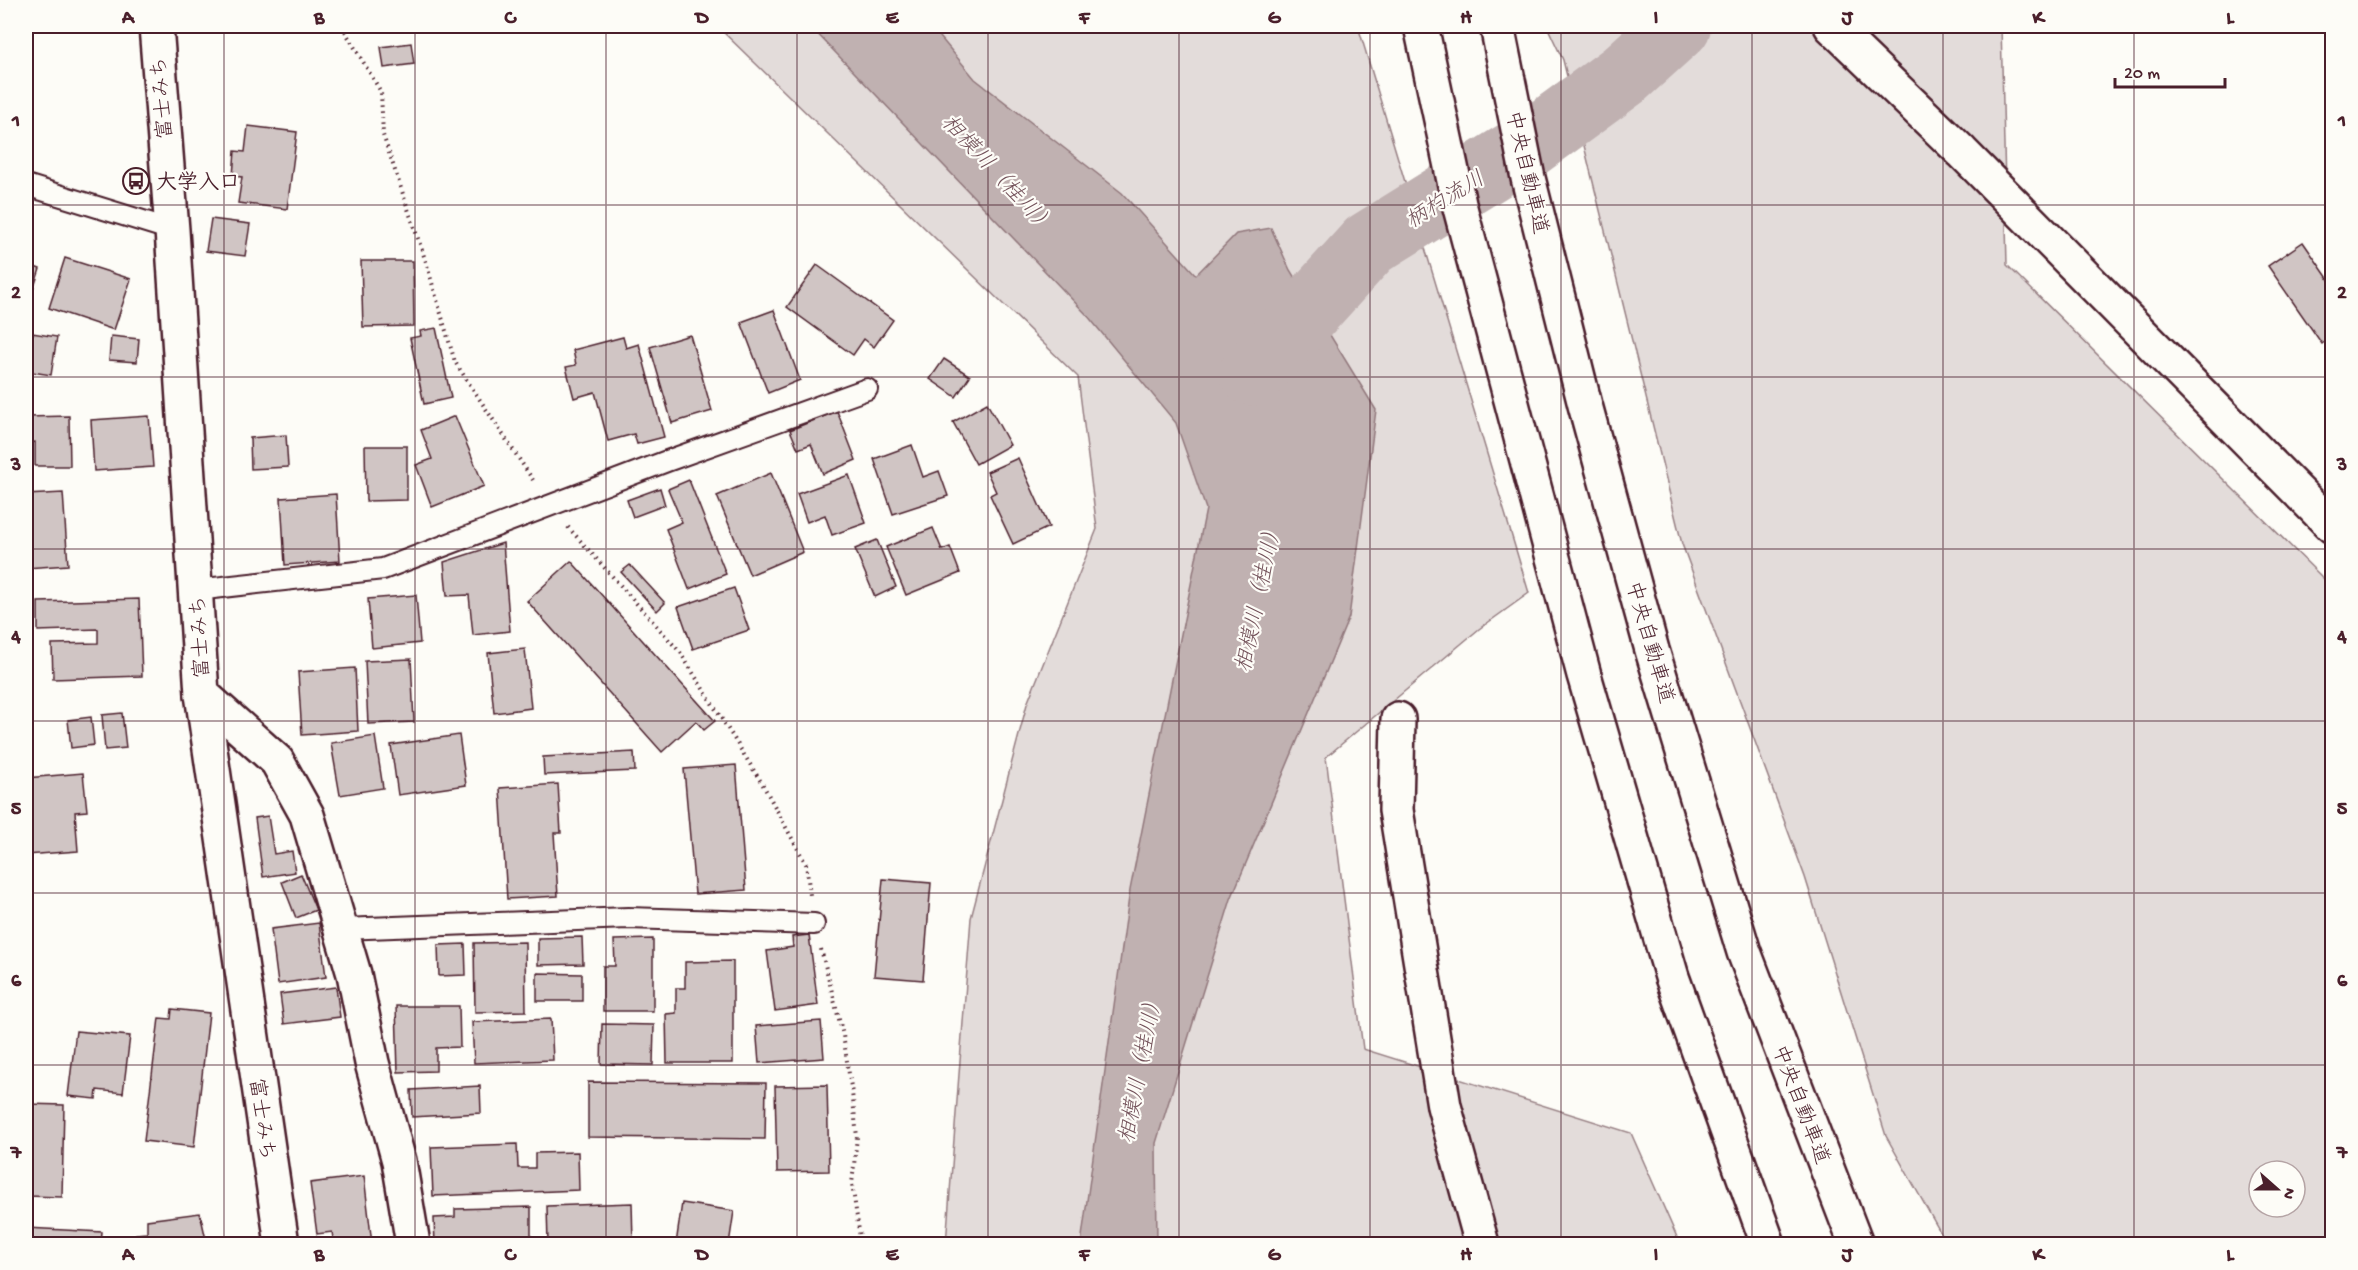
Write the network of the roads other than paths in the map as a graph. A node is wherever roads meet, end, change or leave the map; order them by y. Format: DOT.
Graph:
graph roads {
  1 [pos="156,26"];
  2 [pos="1421,26"];
  3 [pos="1497,26"];
  4 [pos="1831,26"];
  5 [pos="26,184"];
  6 [pos="172,230"];
  7 [pos="867,389"];
  8 [pos="2332,526"];
  9 [pos="196,590"];
  10 [pos="202,693"];
  11 [pos="1398,719"];
  12 [pos="814,924"];
  13 [pos="342,929"];
  14 [pos="1767,1241"];
  15 [pos="282,1245"];
  16 [pos="413,1245"];
  17 [pos="1482,1245"];
  18 [pos="1856,1245"];
  1 -- 6 [label="main road, 富士みち"];
  2 -- 14 [label="main road"];
  3 -- 18 [label="main road, 中央自動車道"];
  4 -- 8 [label="main road"];
  5 -- 6 [label="lane"];
  6 -- 9 [label="main road, 富士みち"];
  7 -- 9 [label="lane"];
  9 -- 10 [label="main road, 富士みち"];
  10 -- 13 [label="main road"];
  10 -- 15 [label="main road, 富士みち"];
  11 -- 17 [label="main road"];
  12 -- 13 [label="lane"];
  13 -- 16 [label="main road"];
}
